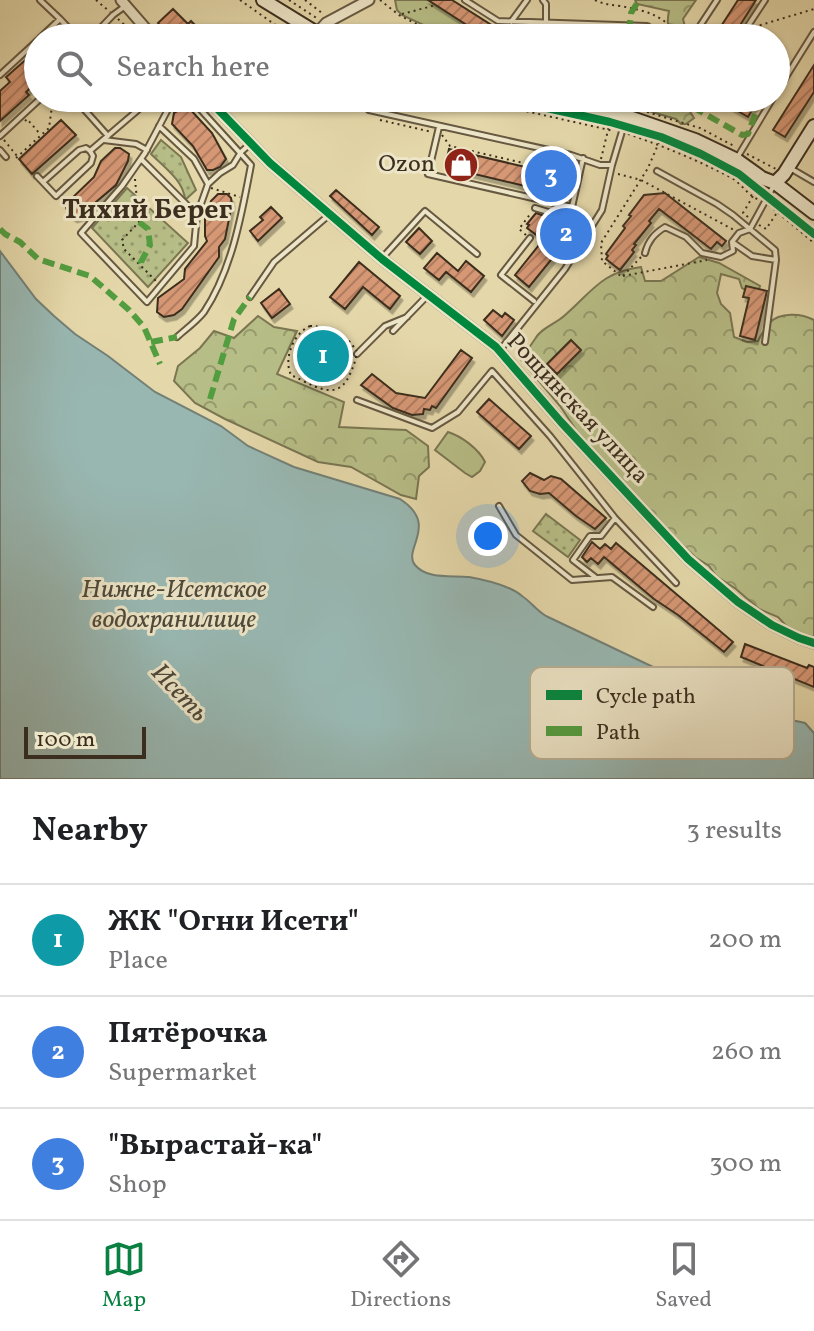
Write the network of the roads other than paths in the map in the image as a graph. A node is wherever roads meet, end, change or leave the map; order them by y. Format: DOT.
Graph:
graph roads {
  1 [pos="40,0"];
  2 [pos="263,0"];
  3 [pos="369,0"];
  4 [pos="465,0"];
  5 [pos="527,0"];
  6 [pos="543,0"];
  7 [pos="717,0"];
  8 [pos="765,0"];
  9 [pos="124,3"];
  10 [pos="60,19"];
  11 [pos="511,22"];
  12 [pos="546,23"];
  13 [pos="55,24"];
  14 [pos="65,24"];
  15 [pos="104,24"];
  16 [pos="142,24"];
  17 [pos="298,24"];
  18 [pos="325,24"];
  19 [pos="580,24"];
  20 [pos="701,24"];
  21 [pos="749,24"];
  22 [pos="814,32"];
  23 [pos="24,53"];
  24 [pos="790,69"];
  25 [pos="0,75"];
  26 [pos="28,112"];
  27 [pos="85,112"];
  28 [pos="136,112"];
  29 [pos="166,112"];
  30 [pos="203,112"];
  31 [pos="221,112"];
  32 [pos="378,112"];
  33 [pos="590,112"];
  34 [pos="764,112"];
  35 [pos="624,125"];
  36 [pos="159,126"];
  37 [pos="439,126"];
  38 [pos="814,126"];
  39 [pos="0,136"];
  40 [pos="106,138"];
  41 [pos="251,143"];
  42 [pos="808,147"];
  43 [pos="0,150"];
  44 [pos="147,150"];
  45 [pos="90,151"];
  46 [pos="241,152"];
  47 [pos="6,157"];
  48 [pos="583,158"];
  49 [pos="141,159"];
  50 [pos="737,160"];
  51 [pos="612,165"];
  52 [pos="788,167"];
  53 [pos="657,171"];
  54 [pos="37,176"];
  55 [pos="43,182"];
  56 [pos="814,182"];
  57 [pos="775,183"];
  58 [pos="207,185"];
  59 [pos="535,208"];
  60 [pos="814,213"];
  61 [pos="330,214"];
  62 [pos="197,215"];
  63 [pos="588,224"];
  64 [pos="750,229"];
  65 [pos="530,238"];
  66 [pos="732,242"];
  67 [pos="645,253"];
  68 [pos="477,254"];
  69 [pos="382,259"];
  70 [pos="776,260"];
  71 [pos="428,295"];
  72 [pos="250,297"];
  73 [pos="534,301"];
  74 [pos="407,317"];
  75 [pos="393,331"];
  76 [pos="177,337"];
  77 [pos="765,342"];
  78 [pos="499,350"];
  79 [pos="357,354"];
  80 [pos="357,400"];
  81 [pos="561,422"];
  82 [pos="550,436"];
  83 [pos="499,506"];
  84 [pos="615,518"];
  85 [pos="597,579"];
  86 [pos="676,583"];
  87 [pos="653,607"];
  88 [pos="814,643"];
  1 -- 10 [label="lane"];
  2 -- 17 [label="street"];
  3 -- 18 [label="street"];
  4 -- 11 [label="lane"];
  5 -- 11 [label="lane"];
  6 -- 12 [label="lane"];
  7 -- 20 [label="lane"];
  8 -- 21 [label="lane"];
  9 -- 15 [label="lane"];
  9 -- 16 [label="street"];
  10 -- 13 [label="lane"];
  10 -- 14 [label="lane"];
  11 -- 12 [label="lane"];
  12 -- 19 [label="lane"];
  22 -- 24 [label="lane"];
  23 -- 25 [label="lane"];
  26 -- 39 [label="lane"];
  27 -- 40 [label="lane"];
  28 -- 40 [label="lane"];
  29 -- 36 [label="lane"];
  30 -- 46 [label="lane"];
  31 -- 41 [label="street, Рощинская улица"];
  32 -- 37 [label="lane"];
  33 -- 35 [label="street"];
  34 -- 50 [label="lane"];
  35 -- 50 [label="street"];
  35 -- 51 [label="lane"];
  36 -- 44 [label="lane"];
  36 -- 58 [label="lane"];
  37 -- 48 [label="lane"];
  37 -- 48 [label="lane"];
  38 -- 42 [label="street"];
  40 -- 44 [label="lane"];
  40 -- 45 [label="lane"];
  41 -- 46 [label="lane"];
  41 -- 61 [label="street, Рощинская улица"];
  42 -- 52 [label="street"];
  43 -- 47 [label="lane"];
  44 -- 49 [label="lane"];
  45 -- 55 [label="lane"];
  45 -- 55 [label="lane"];
  46 -- 58 [label="lane"];
  46 -- 76 [label="lane"];
  48 -- 51 [label="lane"];
  49 -- 62 [label="lane"];
  49 -- 62 [label="lane"];
  50 -- 57 [label="street"];
  51 -- 78 [label="lane"];
  52 -- 56 [label="lane"];
  52 -- 57 [label="street"];
  53 -- 64 [label="lane"];
  54 -- 55 [label="lane"];
  57 -- 60 [label="street"];
  57 -- 64 [label="lane"];
  58 -- 62 [label="lane"];
  59 -- 63 [label="lane"];
  61 -- 69 [label="street, Рощинская улица"];
  61 -- 72 [label="lane"];
  64 -- 66 [label="lane"];
  64 -- 70 [label="lane"];
  65 -- 73 [label="lane"];
  66 -- 67 [label="lane"];
  66 -- 70 [label="lane"];
  68 -- 69 [label="lane"];
  69 -- 71 [label="street, Рощинская улица"];
  70 -- 77 [label="lane"];
  71 -- 74 [label="lane"];
  71 -- 78 [label="street, Рощинская улица"];
  74 -- 75 [label="lane"];
  74 -- 79 [label="lane"];
  78 -- 81 [label="street, Рощинская улица"];
  80 -- 82 [label="lane"];
  81 -- 82 [label="lane"];
  81 -- 88 [label="street, Рощинская улица"];
  82 -- 84 [label="lane"];
  83 -- 85 [label="lane"];
  84 -- 85 [label="lane"];
  84 -- 86 [label="lane"];
  85 -- 87 [label="lane"];
}
